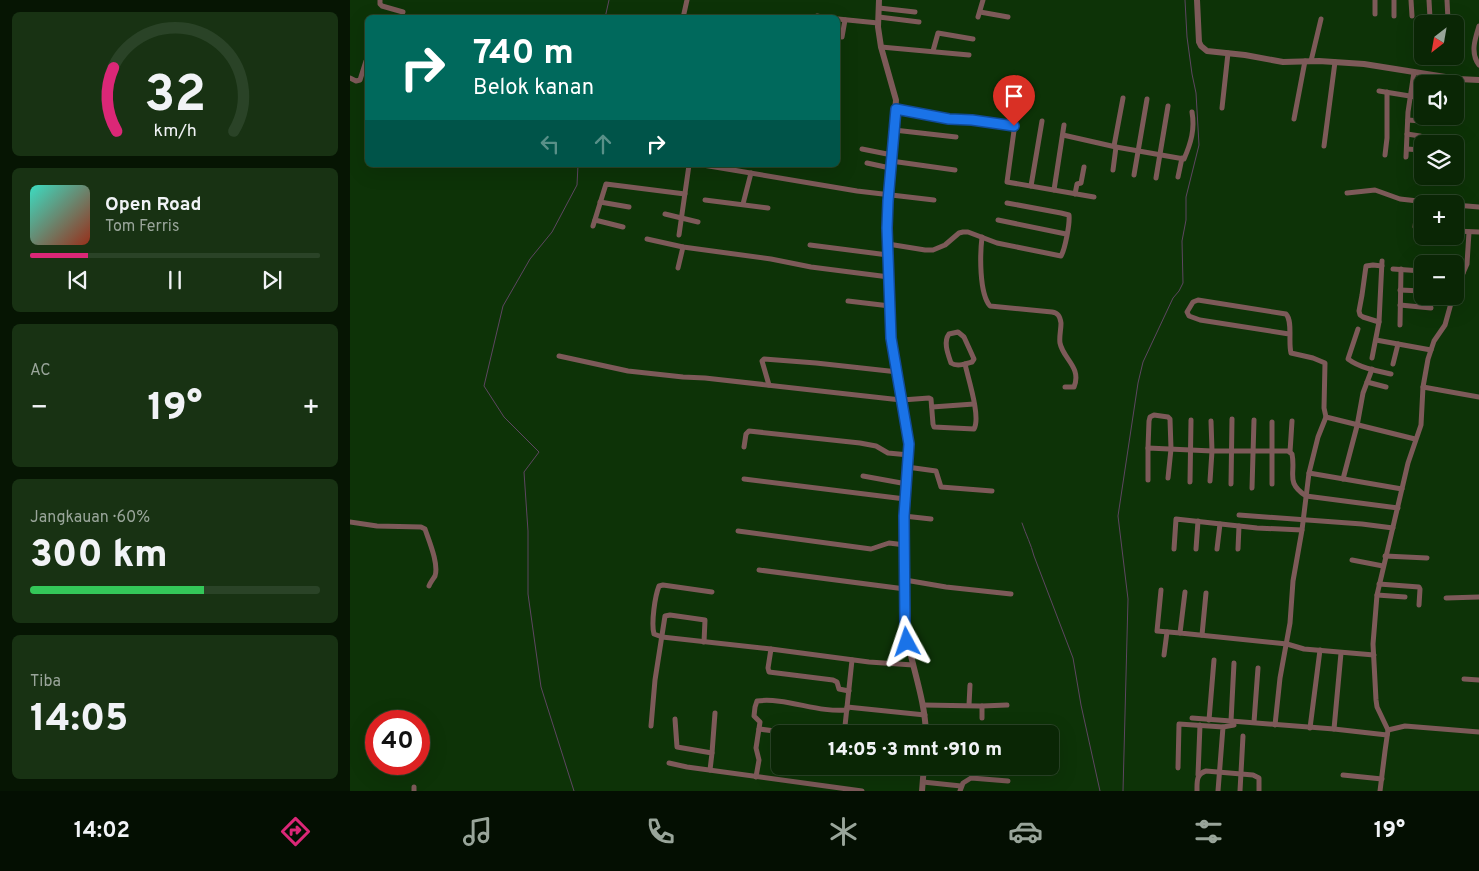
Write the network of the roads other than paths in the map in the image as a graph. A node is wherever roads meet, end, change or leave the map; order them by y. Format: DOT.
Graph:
graph roads {
  1 [pos="380,0"];
  2 [pos="687,0"];
  3 [pos="879,0"];
  4 [pos="983,0"];
  5 [pos="1197,0"];
  6 [pos="1375,0"];
  7 [pos="1394,0"];
  8 [pos="1411,0"];
  9 [pos="1429,0"];
  10 [pos="1447,0"];
  11 [pos="879,8"];
  12 [pos="403,12"];
  13 [pos="914,12"];
  14 [pos="1375,14"];
  15 [pos="684,15"];
  16 [pos="1430,15"];
  17 [pos="1448,15"];
  18 [pos="1008,16"];
  19 [pos="1394,16"];
  20 [pos="1412,16"];
  21 [pos="840,19"];
  22 [pos="1321,19"];
  23 [pos="845,20"];
  24 [pos="878,20"];
  25 [pos="919,22"];
  26 [pos="1479,26"];
  27 [pos="842,37"];
  28 [pos="973,39"];
  29 [pos="881,47"];
  30 [pos="933,51"];
  31 [pos="1228,53"];
  32 [pos="969,55"];
  33 [pos="1308,61"];
  34 [pos="1335,62"];
  35 [pos="365,65"];
  36 [pos="1479,65"];
  37 [pos="1414,72"];
  38 [pos="350,78"];
  39 [pos="1479,80"];
  40 [pos="1380,91"];
  41 [pos="1386,92"];
  42 [pos="1410,96"];
  43 [pos="1414,97"];
  44 [pos="1123,98"];
  45 [pos="1147,99"];
  46 [pos="1168,106"];
  47 [pos="1222,108"];
  48 [pos="896,109"];
  49 [pos="1192,112"];
  50 [pos="1016,116"];
  51 [pos="1294,119"];
  52 [pos="1408,120"];
  53 [pos="1414,120"];
  54 [pos="1042,121"];
  55 [pos="1064,125"];
  56 [pos="1014,126"];
  57 [pos="894,130"];
  58 [pos="1063,134"];
  59 [pos="1407,134"];
  60 [pos="1414,135"];
  61 [pos="956,137"];
  62 [pos="1324,146"];
  63 [pos="1115,147"];
  64 [pos="862,149"];
  65 [pos="1407,149"];
  66 [pos="1138,150"];
  67 [pos="1414,150"];
  68 [pos="1160,154"];
  69 [pos="1385,154"];
  70 [pos="1406,157"];
  71 [pos="1182,158"];
  72 [pos="891,161"];
  73 [pos="868,163"];
  74 [pos="689,167"];
  75 [pos="715,167"];
  76 [pos="1084,167"];
  77 [pos="955,170"];
  78 [pos="1113,170"];
  79 [pos="752,173"];
  80 [pos="1134,175"];
  81 [pos="1178,177"];
  82 [pos="1156,178"];
  83 [pos="1031,186"];
  84 [pos="1054,190"];
  85 [pos="1347,193"];
  86 [pos="685,194"];
  87 [pos="888,194"];
  88 [pos="1075,194"];
  89 [pos="1094,197"];
  90 [pos="705,200"];
  91 [pos="934,200"];
  92 [pos="1414,200"];
  93 [pos="600,202"];
  94 [pos="1007,203"];
  95 [pos="743,204"];
  96 [pos="1464,206"];
  97 [pos="629,207"];
  98 [pos="1479,207"];
  99 [pos="768,208"];
  100 [pos="665,214"];
  101 [pos="682,218"];
  102 [pos="595,220"];
  103 [pos="998,220"];
  104 [pos="698,222"];
  105 [pos="593,226"];
  106 [pos="623,227"];
  107 [pos="1464,232"];
  108 [pos="1469,232"];
  109 [pos="1479,232"];
  110 [pos="1066,234"];
  111 [pos="679,235"];
  112 [pos="982,237"];
  113 [pos="647,239"];
  114 [pos="888,244"];
  115 [pos="810,245"];
  116 [pos="683,247"];
  117 [pos="888,255"];
  118 [pos="678,268"];
  119 [pos="1393,269"];
  120 [pos="1401,269"];
  121 [pos="1414,270"];
  122 [pos="1464,271"];
  123 [pos="889,277"];
  124 [pos="1400,290"];
  125 [pos="1414,291"];
  126 [pos="848,301"];
  127 [pos="1400,305"];
  128 [pos="1452,305"];
  129 [pos="890,306"];
  130 [pos="1431,308"];
  131 [pos="1379,322"];
  132 [pos="1400,325"];
  133 [pos="1358,329"];
  134 [pos="1289,334"];
  135 [pos="1376,340"];
  136 [pos="1398,344"];
  137 [pos="1431,350"];
  138 [pos="559,356"];
  139 [pos="1372,358"];
  140 [pos="965,364"];
  141 [pos="1393,364"];
  142 [pos="1372,369"];
  143 [pos="898,372"];
  144 [pos="1391,374"];
  145 [pos="1367,382"];
  146 [pos="770,386"];
  147 [pos="1065,386"];
  148 [pos="1386,387"];
  149 [pos="1423,387"];
  150 [pos="1479,397"];
  151 [pos="902,400"];
  152 [pos="974,404"];
  153 [pos="932,407"];
  154 [pos="1326,417"];
  155 [pos="1232,419"];
  156 [pos="1191,420"];
  157 [pos="1254,420"];
  158 [pos="1211,421"];
  159 [pos="1292,421"];
  160 [pos="1272,422"];
  161 [pos="1357,426"];
  162 [pos="1415,439"];
  163 [pos="744,447"];
  164 [pos="1148,448"];
  165 [pos="1171,449"];
  166 [pos="1190,450"];
  167 [pos="1231,450"];
  168 [pos="1212,451"];
  169 [pos="1252,451"];
  170 [pos="1272,451"];
  171 [pos="1290,452"];
  172 [pos="909,455"];
  173 [pos="907,467"];
  174 [pos="1309,473"];
  175 [pos="863,476"];
  176 [pos="1168,478"];
  177 [pos="744,479"];
  178 [pos="1343,479"];
  179 [pos="1148,480"];
  180 [pos="1210,481"];
  181 [pos="1190,482"];
  182 [pos="906,484"];
  183 [pos="1231,484"];
  184 [pos="1272,484"];
  185 [pos="1252,488"];
  186 [pos="1402,489"];
  187 [pos="992,491"];
  188 [pos="1306,496"];
  189 [pos="905,499"];
  190 [pos="1398,508"];
  191 [pos="1239,515"];
  192 [pos="904,516"];
  193 [pos="932,519"];
  194 [pos="1304,520"];
  195 [pos="1198,521"];
  196 [pos="350,522"];
  197 [pos="1220,524"];
  198 [pos="1239,526"];
  199 [pos="1393,528"];
  200 [pos="1302,530"];
  201 [pos="738,531"];
  202 [pos="905,545"];
  203 [pos="1174,549"];
  204 [pos="1196,549"];
  205 [pos="1238,549"];
  206 [pos="1217,550"];
  207 [pos="1385,556"];
  208 [pos="1427,558"];
  209 [pos="1352,560"];
  210 [pos="1383,566"];
  211 [pos="759,570"];
  212 [pos="906,580"];
  213 [pos="1379,584"];
  214 [pos="428,586"];
  215 [pos="905,589"];
  216 [pos="1161,590"];
  217 [pos="712,592"];
  218 [pos="1185,592"];
  219 [pos="1206,593"];
  220 [pos="1011,594"];
  221 [pos="1377,595"];
  222 [pos="1405,597"];
  223 [pos="1479,597"];
  224 [pos="1446,598"];
  225 [pos="1419,604"];
  226 [pos="1167,632"];
  227 [pos="1180,633"];
  228 [pos="1202,635"];
  229 [pos="662,637"];
  230 [pos="704,642"];
  231 [pos="1287,644"];
  232 [pos="771,649"];
  233 [pos="1320,650"];
  234 [pos="1340,653"];
  235 [pos="1164,655"];
  236 [pos="1374,655"];
  237 [pos="852,660"];
  238 [pos="1214,660"];
  239 [pos="1234,663"];
  240 [pos="913,665"];
  241 [pos="1258,668"];
  242 [pos="1464,679"];
  243 [pos="1479,680"];
  244 [pos="970,685"];
  245 [pos="849,691"];
  246 [pos="923,705"];
  247 [pos="969,705"];
  248 [pos="1007,705"];
  249 [pos="982,706"];
  250 [pos="847,708"];
  251 [pos="715,713"];
  252 [pos="925,715"];
  253 [pos="982,718"];
  254 [pos="1192,718"];
  255 [pos="675,719"];
  256 [pos="1209,720"];
  257 [pos="1254,722"];
  258 [pos="1232,723"];
  259 [pos="846,725"];
  260 [pos="926,725"];
  261 [pos="1200,725"];
  262 [pos="1275,725"];
  263 [pos="651,726"];
  264 [pos="1223,727"];
  265 [pos="1310,728"];
  266 [pos="760,729"];
  267 [pos="1334,729"];
  268 [pos="771,730"];
  269 [pos="1479,732"];
  270 [pos="1388,733"];
  271 [pos="1243,736"];
  272 [pos="712,752"];
  273 [pos="669,763"];
  274 [pos="1178,768"];
  275 [pos="710,770"];
  276 [pos="1220,772"];
  277 [pos="1241,774"];
  278 [pos="923,775"];
  279 [pos="1198,775"];
  280 [pos="1343,775"];
  281 [pos="756,776"];
  282 [pos="1382,779"];
  283 [pos="1008,781"];
  284 [pos="923,782"];
  285 [pos="960,788"];
  286 [pos="862,791"];
  287 [pos="922,791"];
  288 [pos="1197,791"];
  289 [pos="1218,791"];
  290 [pos="1240,791"];
  291 [pos="1259,791"];
  292 [pos="1380,791"];
  1 -- 12 [label="street"];
  2 -- 15 [label="street"];
  3 -- 11 [label="street"];
  4 -- 18 [label="street"];
  5 -- 31 [label="street"];
  6 -- 14 [label="street"];
  7 -- 19 [label="street"];
  8 -- 20 [label="street"];
  9 -- 16 [label="street"];
  10 -- 17 [label="street"];
  11 -- 13 [label="street"];
  11 -- 24 [label="street"];
  21 -- 23 [label="street"];
  22 -- 33 [label="street"];
  23 -- 24 [label="street"];
  23 -- 27 [label="street"];
  24 -- 25 [label="street"];
  24 -- 29 [label="street"];
  26 -- 36 [label="street"];
  28 -- 30 [label="street"];
  29 -- 30 [label="street"];
  29 -- 48 [label="street"];
  30 -- 32 [label="street"];
  31 -- 33 [label="street"];
  31 -- 47 [label="street"];
  33 -- 34 [label="street"];
  33 -- 51 [label="street"];
  34 -- 37 [label="street"];
  34 -- 62 [label="street"];
  35 -- 38 [label="street"];
  37 -- 39 [label="street"];
  37 -- 42 [label="street"];
  40 -- 41 [label="street"];
  41 -- 42 [label="street"];
  41 -- 69 [label="street"];
  42 -- 43 [label="street"];
  42 -- 52 [label="street"];
  44 -- 63 [label="street"];
  45 -- 66 [label="street"];
  46 -- 68 [label="street"];
  48 -- 56 [label="street"];
  48 -- 57 [label="street"];
  49 -- 71 [label="street"];
  50 -- 56 [label="street"];
  52 -- 53 [label="street"];
  52 -- 59 [label="street"];
  54 -- 83 [label="street"];
  55 -- 58 [label="street"];
  56 -- 83 [label="street"];
  57 -- 61 [label="street"];
  57 -- 72 [label="street"];
  58 -- 63 [label="street"];
  58 -- 84 [label="street"];
  59 -- 60 [label="street"];
  59 -- 65 [label="street"];
  63 -- 66 [label="street"];
  63 -- 78 [label="street"];
  64 -- 72 [label="street"];
  65 -- 67 [label="street"];
  65 -- 70 [label="street"];
  66 -- 68 [label="street"];
  66 -- 80 [label="street"];
  68 -- 71 [label="street"];
  68 -- 82 [label="street"];
  71 -- 81 [label="street"];
  72 -- 73 [label="street"];
  72 -- 77 [label="street"];
  72 -- 87 [label="street"];
  74 -- 86 [label="street"];
  75 -- 79 [label="street"];
  76 -- 88 [label="street"];
  79 -- 87 [label="street"];
  79 -- 95 [label="street"];
  83 -- 84 [label="street"];
  84 -- 88 [label="street"];
  85 -- 92 [label="street"];
  86 -- 93 [label="street"];
  86 -- 101 [label="street"];
  87 -- 91 [label="street"];
  87 -- 114 [label="street"];
  88 -- 89 [label="street"];
  90 -- 95 [label="street"];
  93 -- 97 [label="street"];
  93 -- 102 [label="street"];
  94 -- 110 [label="street"];
  95 -- 99 [label="street"];
  96 -- 98 [label="street"];
  100 -- 101 [label="street"];
  101 -- 104 [label="street"];
  101 -- 111 [label="street"];
  102 -- 105 [label="street"];
  102 -- 106 [label="street"];
  103 -- 110 [label="street"];
  107 -- 108 [label="street"];
  108 -- 109 [label="street"];
  108 -- 122 [label="street"];
  110 -- 112 [label="street"];
  112 -- 114 [label="street"];
  112 -- 147 [label="street"];
  113 -- 116 [label="street"];
  114 -- 117 [label="street"];
  115 -- 117 [label="street"];
  116 -- 118 [label="street"];
  116 -- 123 [label="street"];
  117 -- 123 [label="street"];
  119 -- 120 [label="street"];
  120 -- 121 [label="street"];
  120 -- 124 [label="street"];
  123 -- 129 [label="street"];
  124 -- 125 [label="street"];
  124 -- 127 [label="street"];
  126 -- 129 [label="street"];
  127 -- 130 [label="street"];
  127 -- 132 [label="street"];
  128 -- 137 [label="street"];
  129 -- 143 [label="street"];
  131 -- 131 [label="street"];
  131 -- 135 [label="street"];
  133 -- 142 [label="street"];
  134 -- 134 [label="street"];
  134 -- 154 [label="street"];
  135 -- 136 [label="street"];
  135 -- 139 [label="street"];
  136 -- 137 [label="street"];
  136 -- 141 [label="street"];
  137 -- 149 [label="street"];
  138 -- 146 [label="street"];
  140 -- 140 [label="street"];
  140 -- 152 [label="street"];
  142 -- 144 [label="street"];
  142 -- 145 [label="street"];
  143 -- 146 [label="street"];
  143 -- 151 [label="street"];
  145 -- 148 [label="street"];
  145 -- 161 [label="street"];
  146 -- 151 [label="street"];
  149 -- 150 [label="street"];
  149 -- 162 [label="street"];
  151 -- 153 [label="street"];
  151 -- 172 [label="street"];
  152 -- 153 [label="street"];
  152 -- 153 [label="street"];
  154 -- 161 [label="street"];
  154 -- 174 [label="street"];
  155 -- 167 [label="street"];
  156 -- 166 [label="street"];
  157 -- 169 [label="street"];
  158 -- 168 [label="street"];
  159 -- 171 [label="street"];
  160 -- 170 [label="street"];
  161 -- 162 [label="street"];
  161 -- 178 [label="street"];
  162 -- 186 [label="street"];
  163 -- 172 [label="street"];
  164 -- 165 [label="street"];
  164 -- 165 [label="street"];
  164 -- 179 [label="street"];
  165 -- 166 [label="street"];
  165 -- 176 [label="street"];
  166 -- 168 [label="street"];
  166 -- 181 [label="street"];
  167 -- 168 [label="street"];
  167 -- 169 [label="street"];
  167 -- 183 [label="street"];
  168 -- 180 [label="street"];
  169 -- 170 [label="street"];
  169 -- 185 [label="street"];
  170 -- 171 [label="street"];
  170 -- 184 [label="street"];
  171 -- 188 [label="street"];
  172 -- 173 [label="street"];
  173 -- 182 [label="street"];
  173 -- 187 [label="street"];
  174 -- 178 [label="street"];
  174 -- 188 [label="street"];
  175 -- 182 [label="street"];
  177 -- 189 [label="street"];
  178 -- 186 [label="street"];
  182 -- 189 [label="street"];
  186 -- 190 [label="street"];
  188 -- 190 [label="street"];
  188 -- 194 [label="street"];
  189 -- 192 [label="street"];
  190 -- 199 [label="street"];
  191 -- 194 [label="street"];
  192 -- 193 [label="street"];
  192 -- 202 [label="street"];
  194 -- 199 [label="street"];
  194 -- 200 [label="street"];
  195 -- 197 [label="street"];
  195 -- 203 [label="street"];
  195 -- 204 [label="street"];
  196 -- 214 [label="street"];
  197 -- 198 [label="street"];
  197 -- 206 [label="street"];
  198 -- 200 [label="street"];
  198 -- 205 [label="street"];
  199 -- 207 [label="street"];
  200 -- 231 [label="street"];
  201 -- 202 [label="street"];
  202 -- 212 [label="street"];
  207 -- 208 [label="street"];
  207 -- 210 [label="street"];
  209 -- 210 [label="street"];
  210 -- 213 [label="street"];
  211 -- 215 [label="street"];
  212 -- 215 [label="street"];
  212 -- 220 [label="street"];
  213 -- 221 [label="street"];
  213 -- 225 [label="street"];
  215 -- 240 [label="street"];
  216 -- 226 [label="street"];
  217 -- 229 [label="street"];
  218 -- 227 [label="street"];
  219 -- 228 [label="street"];
  221 -- 222 [label="street"];
  221 -- 236 [label="street"];
  223 -- 224 [label="street"];
  226 -- 227 [label="street"];
  226 -- 235 [label="street"];
  227 -- 228 [label="street"];
  228 -- 231 [label="street"];
  229 -- 230 [label="street"];
  229 -- 230 [label="street"];
  229 -- 263 [label="street"];
  230 -- 232 [label="street"];
  231 -- 233 [label="street"];
  231 -- 262 [label="street"];
  232 -- 237 [label="street"];
  232 -- 245 [label="street"];
  233 -- 234 [label="street"];
  233 -- 265 [label="street"];
  234 -- 236 [label="street"];
  234 -- 267 [label="street"];
  236 -- 270 [label="street"];
  237 -- 240 [label="street"];
  237 -- 245 [label="street"];
  238 -- 256 [label="street"];
  239 -- 258 [label="street"];
  240 -- 246 [label="street"];
  241 -- 257 [label="street"];
  242 -- 243 [label="street"];
  244 -- 247 [label="street"];
  245 -- 250 [label="street"];
  246 -- 247 [label="street"];
  246 -- 252 [label="street"];
  247 -- 249 [label="street"];
  248 -- 249 [label="street"];
  249 -- 253 [label="street"];
  250 -- 252 [label="street"];
  250 -- 259 [label="street"];
  250 -- 266 [label="street"];
  251 -- 272 [label="street"];
  252 -- 260 [label="street"];
  254 -- 256 [label="street"];
  255 -- 272 [label="street"];
  256 -- 258 [label="street"];
  257 -- 258 [label="street"];
  257 -- 262 [label="street"];
  258 -- 264 [label="street"];
  261 -- 264 [label="street"];
  261 -- 274 [label="street"];
  261 -- 279 [label="street"];
  262 -- 265 [label="street"];
  264 -- 276 [label="street"];
  265 -- 267 [label="street"];
  266 -- 268 [label="street"];
  266 -- 281 [label="street"];
  267 -- 270 [label="street"];
  269 -- 270 [label="street"];
  270 -- 282 [label="street"];
  271 -- 277 [label="street"];
  272 -- 275 [label="street"];
  273 -- 275 [label="street"];
  275 -- 281 [label="street"];
  276 -- 277 [label="street"];
  276 -- 279 [label="street"];
  276 -- 289 [label="street"];
  277 -- 290 [label="street"];
  277 -- 291 [label="street"];
  278 -- 284 [label="street"];
  279 -- 288 [label="street"];
  280 -- 282 [label="street"];
  281 -- 286 [label="street"];
  282 -- 292 [label="street"];
  283 -- 285 [label="street"];
  284 -- 285 [label="street"];
  284 -- 287 [label="street"];
}
